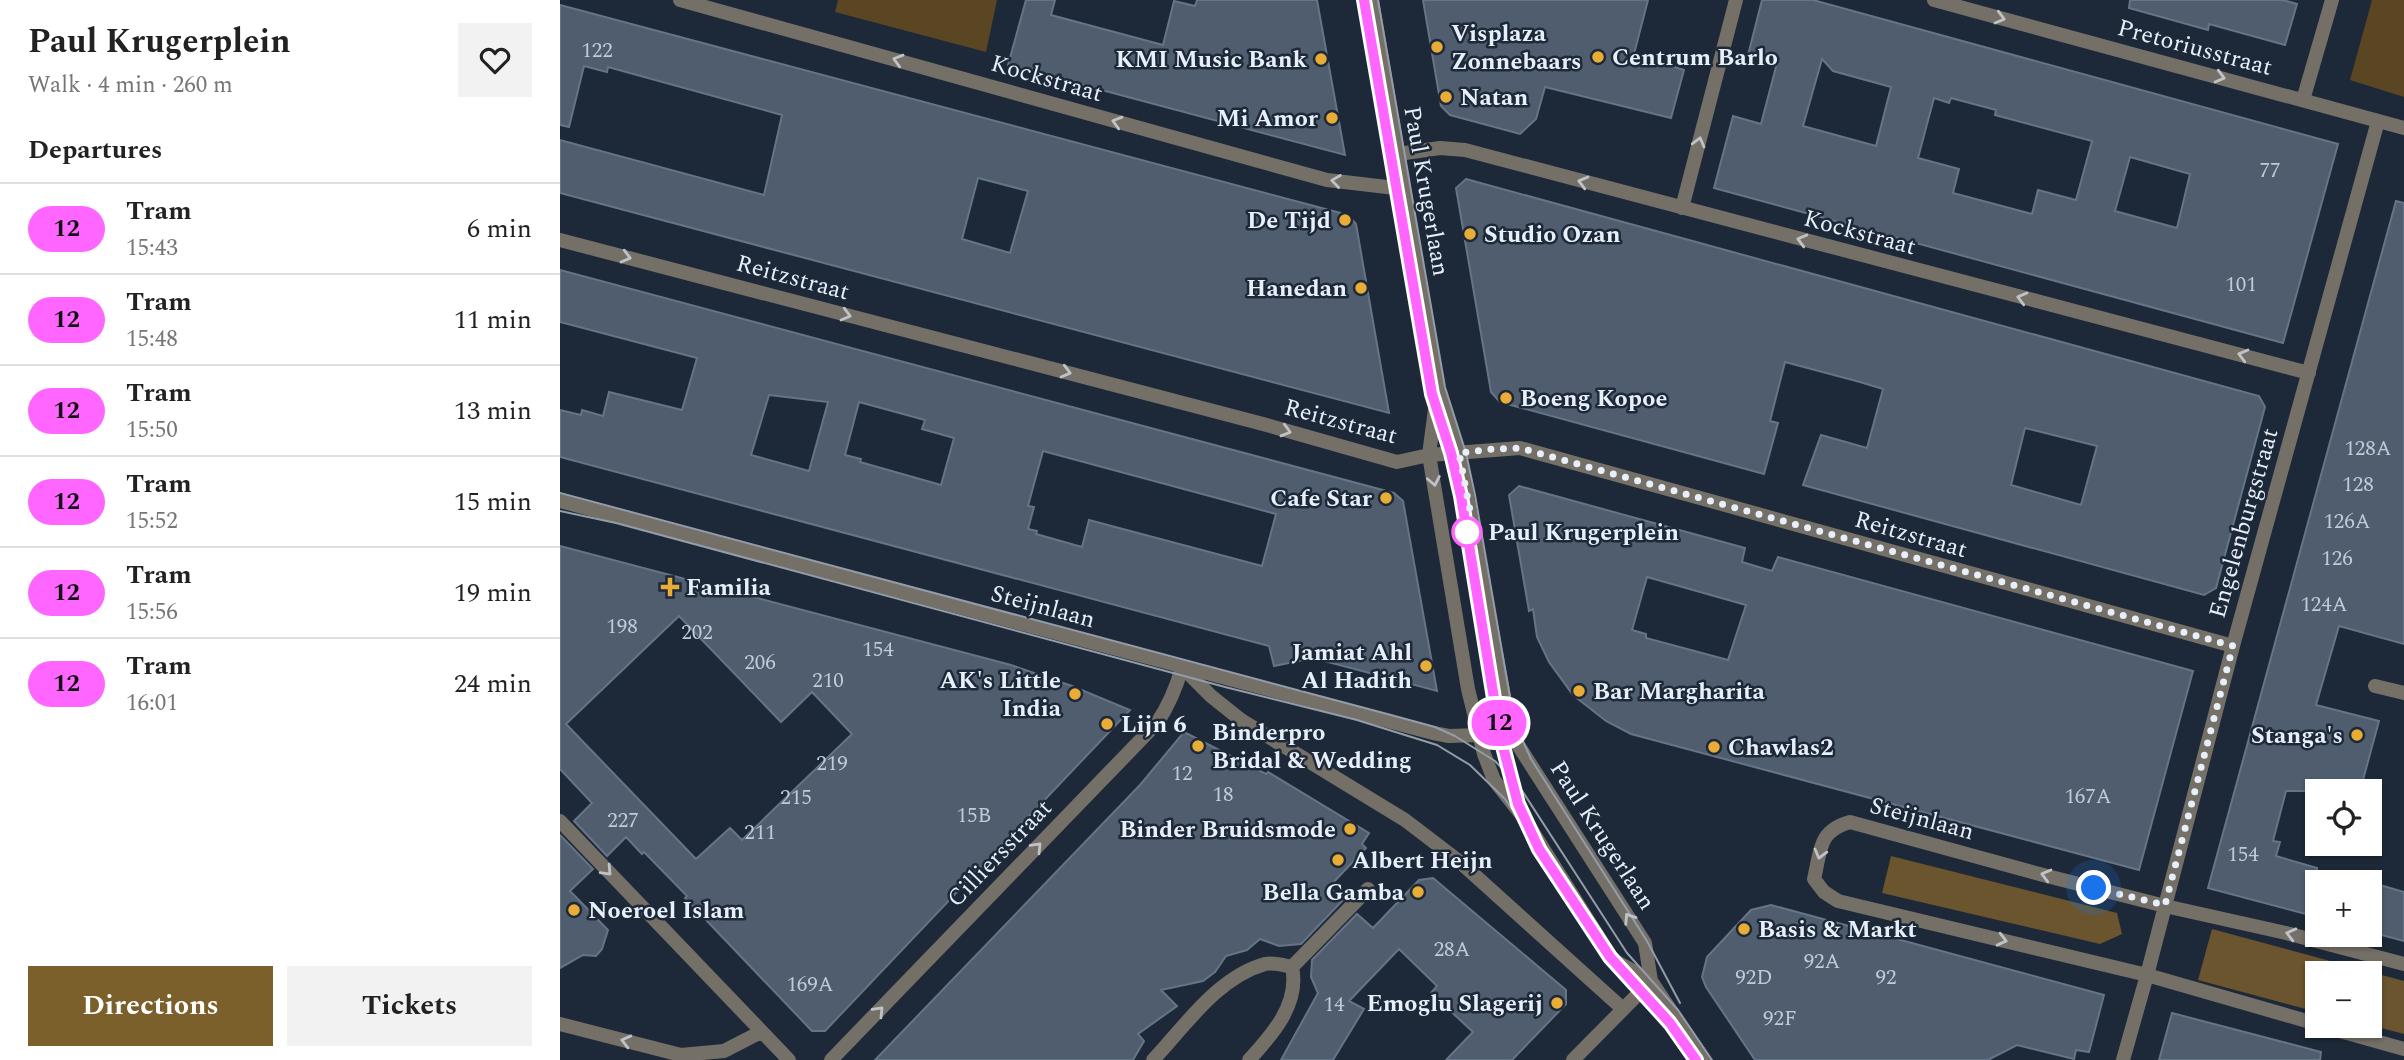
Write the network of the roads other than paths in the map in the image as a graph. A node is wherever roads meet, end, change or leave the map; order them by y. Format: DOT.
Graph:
graph roads {
  1 [pos="680,0"];
  2 [pos="1372,0"];
  3 [pos="1736,0"];
  4 [pos="1934,0"];
  5 [pos="2332,0"];
  6 [pos="2304,100"];
  7 [pos="2378,121"];
  8 [pos="2404,128"];
  9 [pos="1398,154"];
  10 [pos="1404,189"];
  11 [pos="1682,208"];
  12 [pos="560,240"];
  13 [pos="2309,373"];
  14 [pos="1438,390"];
  15 [pos="1459,453"];
  16 [pos="1429,455"];
  17 [pos="562,503"];
  18 [pos="2233,646"];
  19 [pos="1182,667"];
  20 [pos="2375,686"];
  21 [pos="2404,693"];
  22 [pos="1511,734"];
  23 [pos="1478,735"];
  24 [pos="560,821"];
  25 [pos="1367,889"];
  26 [pos="2165,905"];
  27 [pos="2404,964"];
  28 [pos="1292,967"];
  29 [pos="2147,975"];
  30 [pos="1651,981"];
  31 [pos="1623,1009"];
  32 [pos="2305,1021"];
  33 [pos="560,1024"];
  34 [pos="761,1032"];
  35 [pos="2365,1038"];
  36 [pos="2404,1049"];
  37 [pos="789,1060"];
  38 [pos="831,1060"];
  39 [pos="1153,1060"];
  40 [pos="1249,1060"];
  41 [pos="1573,1060"];
  42 [pos="1703,1060"];
  43 [pos="2123,1060"];
  10 -- 1 [label="street, Kockstraat, one-way"];
  2 -- 9 [label="street, Paul Krugerlaan"];
  11 -- 3 [label="street, one-way"];
  4 -- 6 [label="street, Pretoriusstraat, one-way"];
  5 -- 6 [label="street"];
  6 -- 7 [label="street, Pretoriusstraat"];
  7 -- 8 [label="street, Pretoriusstraat"];
  7 -- 13 [label="street, Engelenburgstraat"];
  9 -- 10 [label="street, Paul Krugerlaan"];
  11 -- 9 [label="street, Kockstraat, one-way"];
  10 -- 14 [label="street, Paul Krugerlaan"];
  13 -- 11 [label="street, Kockstraat, one-way"];
  12 -- 16 [label="street, Reitzstraat, one-way"];
  13 -- 18 [label="street, Engelenburgstraat"];
  14 -- 15 [label="street, Paul Krugerlaan"];
  14 -- 16 [label="street, Paul Krugerlaan"];
  15 -- 16 [label="street, Reitzstraat"];
  15 -- 18 [label="street, Reitzstraat"];
  15 -- 22 [label="street, Paul Krugerlaan"];
  16 -- 23 [label="street, Paul Krugerlaan, one-way"];
  17 -- 19 [label="street, Steijnlaan"];
  18 -- 26 [label="street, Engelenburgstraat"];
  19 -- 23 [label="street, Steijnlaan"];
  19 -- 31 [label="street"];
  38 -- 19 [label="street, Cilliersstraat, one-way"];
  20 -- 21 [label="street"];
  22 -- 23 [label="street, Steijnlaan"];
  30 -- 22 [label="street, Paul Krugerlaan, one-way"];
  23 -- 30 [label="street, Paul Krugerlaan"];
  24 -- 34 [label="street, one-way"];
  25 -- 28 [label="street"];
  27 -- 26 [label="street, Steijnlaan, one-way"];
  26 -- 29 [label="street, Engelenburgstraat"];
  26 -- 29 [label="street, Steijnlaan, one-way"];
  28 -- 39 [label="street"];
  28 -- 40 [label="street"];
  29 -- 32 [label="street, Steijnlaan"];
  29 -- 43 [label="street, Engelenburgstraat"];
  30 -- 31 [label="street"];
  30 -- 42 [label="street, Paul Krugerlaan"];
  31 -- 41 [label="street"];
  34 -- 33 [label="street, one-way"];
  34 -- 37 [label="street"];
  35 -- 36 [label="street"];
}
